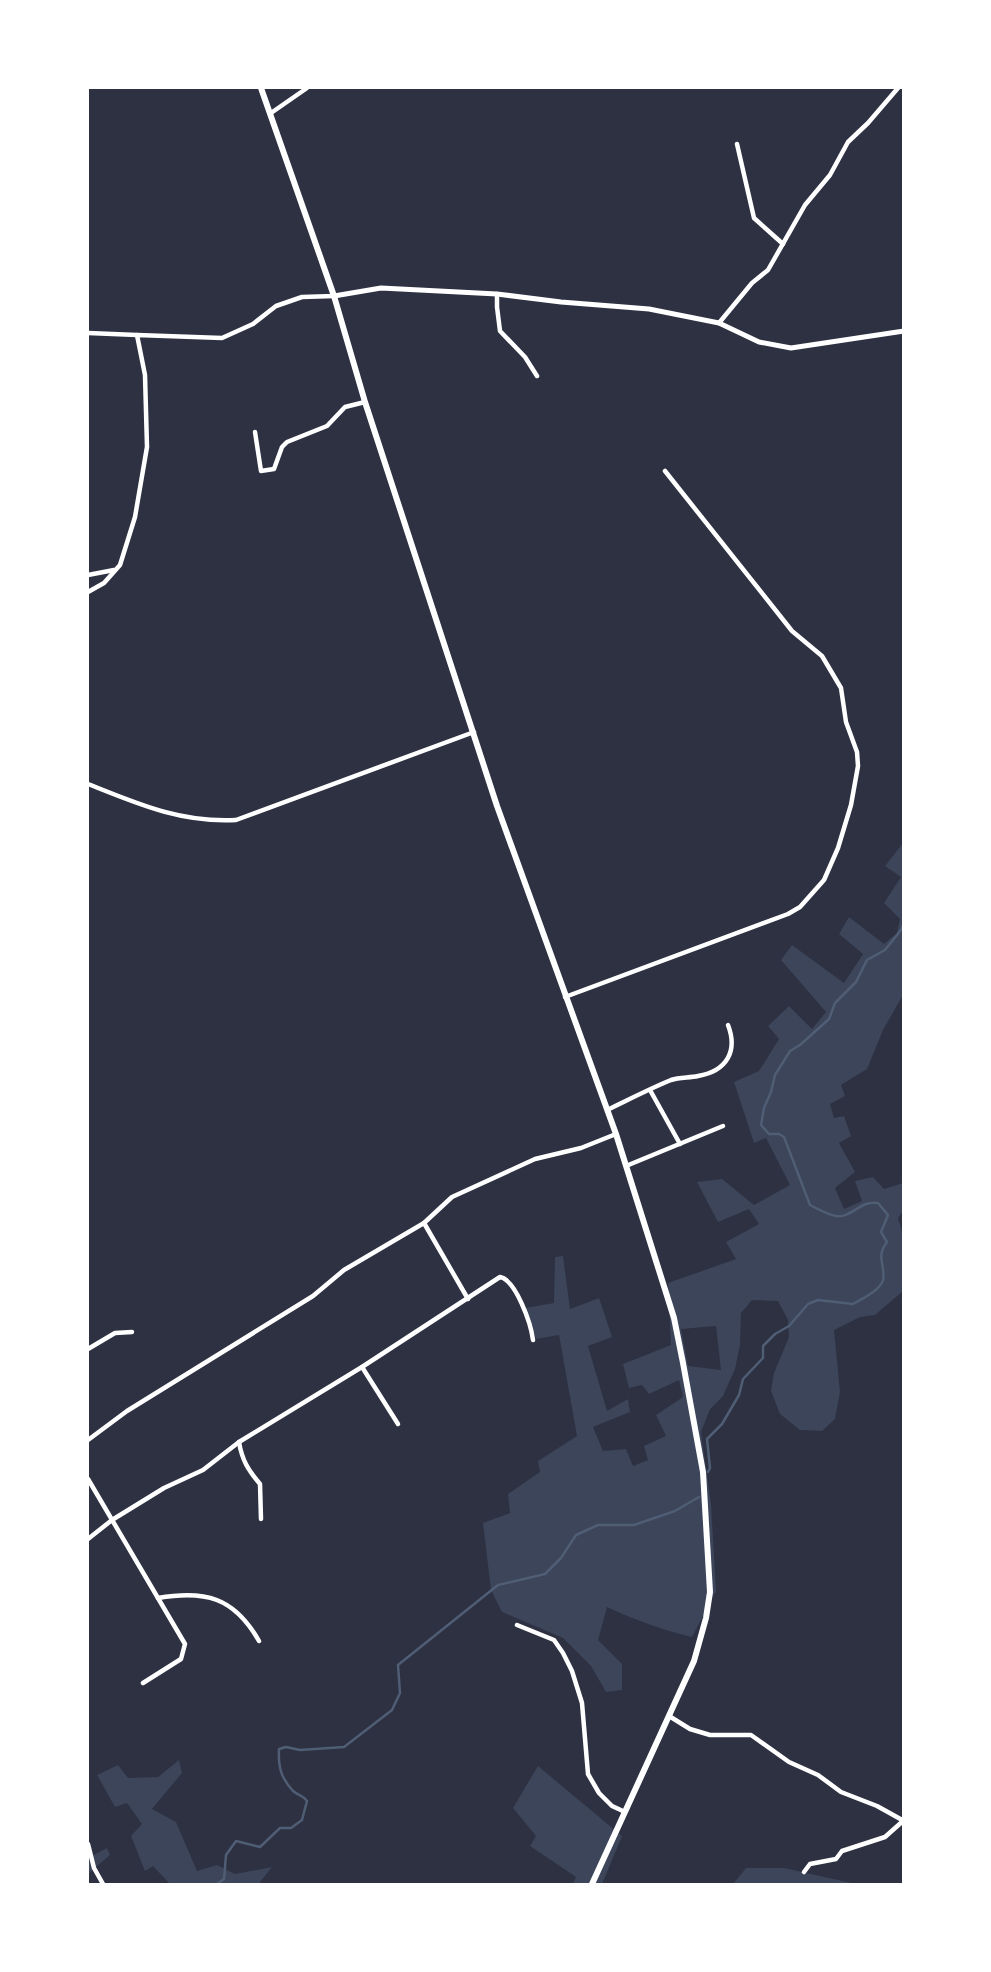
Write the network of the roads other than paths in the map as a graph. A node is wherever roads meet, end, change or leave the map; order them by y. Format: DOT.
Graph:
graph roads {
  1 [pos="261,88"];
  2 [pos="307,88"];
  3 [pos="898,88"];
  4 [pos="271,113"];
  5 [pos="737,144"];
  6 [pos="783,244"];
  7 [pos="497,294"];
  8 [pos="334,296"];
  9 [pos="719,323"];
  10 [pos="904,331"];
  11 [pos="88,333"];
  12 [pos="137,335"];
  13 [pos="537,376"];
  14 [pos="365,402"];
  15 [pos="256,432"];
  16 [pos="665,471"];
  17 [pos="116,570"];
  18 [pos="88,575"];
  19 [pos="88,592"];
  20 [pos="474,732"];
  21 [pos="88,784"];
  22 [pos="565,997"];
  23 [pos="728,1025"];
  24 [pos="650,1090"];
  25 [pos="607,1110"];
  26 [pos="723,1126"];
  27 [pos="616,1134"];
  28 [pos="680,1144"];
  29 [pos="626,1166"];
  30 [pos="424,1223"];
  31 [pos="468,1299"];
  32 [pos="132,1332"];
  33 [pos="533,1340"];
  34 [pos="88,1349"];
  35 [pos="362,1367"];
  36 [pos="398,1424"];
  37 [pos="88,1440"];
  38 [pos="239,1442"];
  39 [pos="88,1479"];
  40 [pos="261,1519"];
  41 [pos="112,1520"];
  42 [pos="88,1539"];
  43 [pos="158,1598"];
  44 [pos="517,1625"];
  45 [pos="259,1641"];
  46 [pos="143,1682"];
  47 [pos="669,1716"];
  48 [pos="626,1813"];
  49 [pos="903,1821"];
  50 [pos="88,1844"];
  51 [pos="804,1872"];
  52 [pos="103,1885"];
  53 [pos="593,1885"];
  1 -- 4 [label="main road"];
  2 -- 4 [label="street"];
  3 -- 6 [label="street"];
  4 -- 8 [label="main road"];
  5 -- 6 [label="street"];
  6 -- 9 [label="street"];
  7 -- 8 [label="street"];
  7 -- 9 [label="street"];
  7 -- 13 [label="street"];
  8 -- 12 [label="street"];
  8 -- 14 [label="main road"];
  9 -- 10 [label="street"];
  11 -- 12 [label="street"];
  12 -- 17 [label="street"];
  14 -- 15 [label="street"];
  14 -- 20 [label="main road"];
  16 -- 22 [label="street"];
  17 -- 18 [label="street"];
  17 -- 19 [label="street"];
  20 -- 21 [label="street"];
  20 -- 22 [label="main road"];
  22 -- 25 [label="main road"];
  23 -- 24 [label="street"];
  24 -- 25 [label="street"];
  24 -- 28 [label="street"];
  25 -- 27 [label="main road"];
  26 -- 28 [label="street"];
  27 -- 29 [label="main road"];
  27 -- 30 [label="street"];
  28 -- 29 [label="street"];
  29 -- 47 [label="main road"];
  30 -- 31 [label="street"];
  30 -- 37 [label="street"];
  31 -- 33 [label="street"];
  31 -- 35 [label="street"];
  32 -- 34 [label="street"];
  35 -- 36 [label="street"];
  35 -- 38 [label="street"];
  38 -- 40 [label="street"];
  38 -- 41 [label="street"];
  39 -- 41 [label="street"];
  41 -- 42 [label="street"];
  41 -- 43 [label="street"];
  43 -- 45 [label="street"];
  43 -- 46 [label="street"];
  44 -- 48 [label="street"];
  47 -- 48 [label="main road"];
  47 -- 49 [label="street"];
  48 -- 53 [label="main road"];
  49 -- 51 [label="street"];
  50 -- 52 [label="street"];
}
